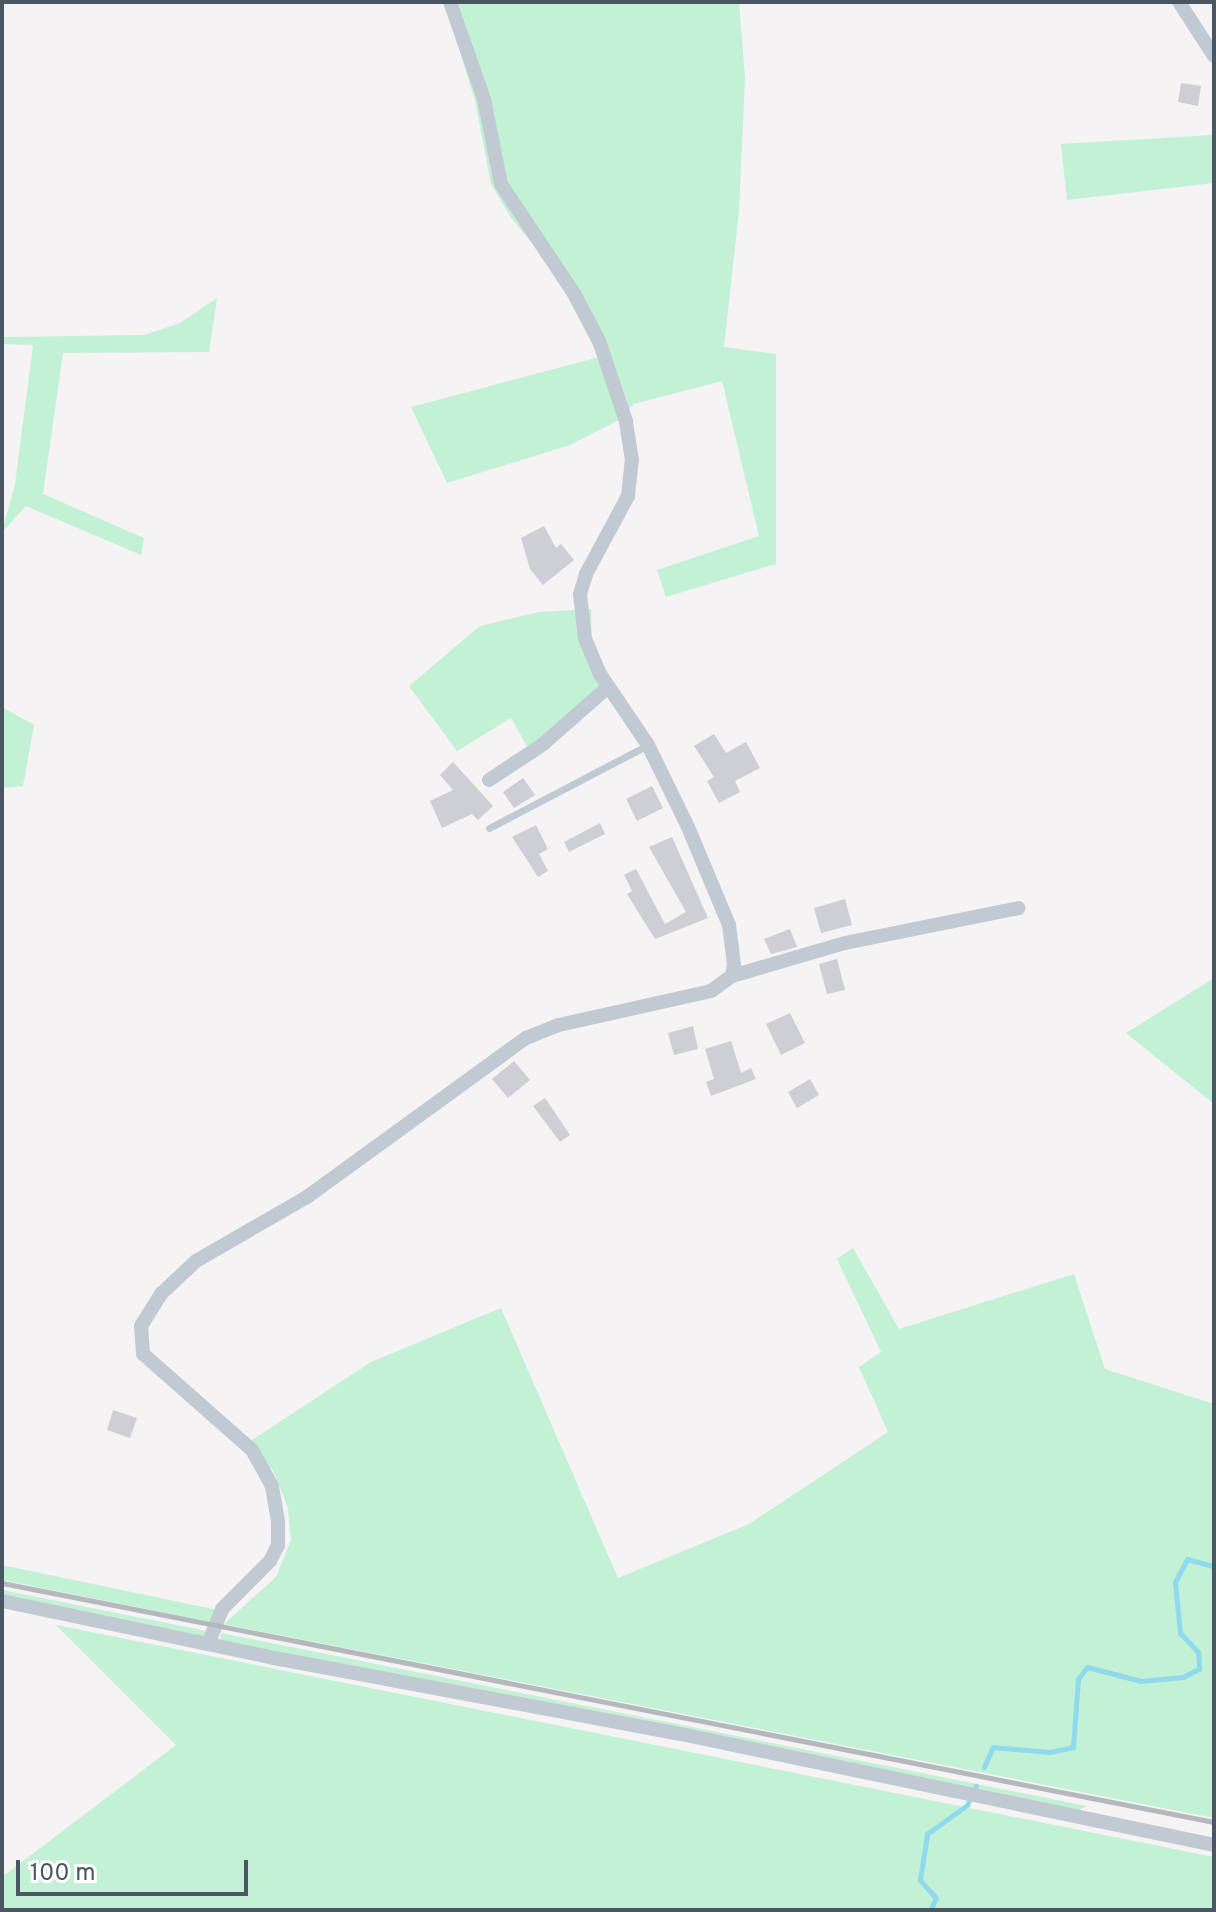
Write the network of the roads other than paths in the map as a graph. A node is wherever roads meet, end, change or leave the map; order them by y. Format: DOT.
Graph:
graph roads {
  1 [pos="450,2"];
  2 [pos="1179,2"];
  3 [pos="1214,56"];
  4 [pos="608,687"];
  5 [pos="648,745"];
  6 [pos="489,780"];
  7 [pos="489,828"];
  8 [pos="1018,908"];
  9 [pos="732,976"];
  10 [pos="2,1601"];
  11 [pos="208,1644"];
  12 [pos="1214,1845"];
  1 -- 4 [label="street"];
  2 -- 3 [label="street"];
  4 -- 5 [label="street"];
  4 -- 6 [label="street"];
  5 -- 7 [label="lane"];
  5 -- 9 [label="street"];
  8 -- 9 [label="street"];
  9 -- 11 [label="street"];
  10 -- 11 [label="street"];
  11 -- 12 [label="street"];
}
